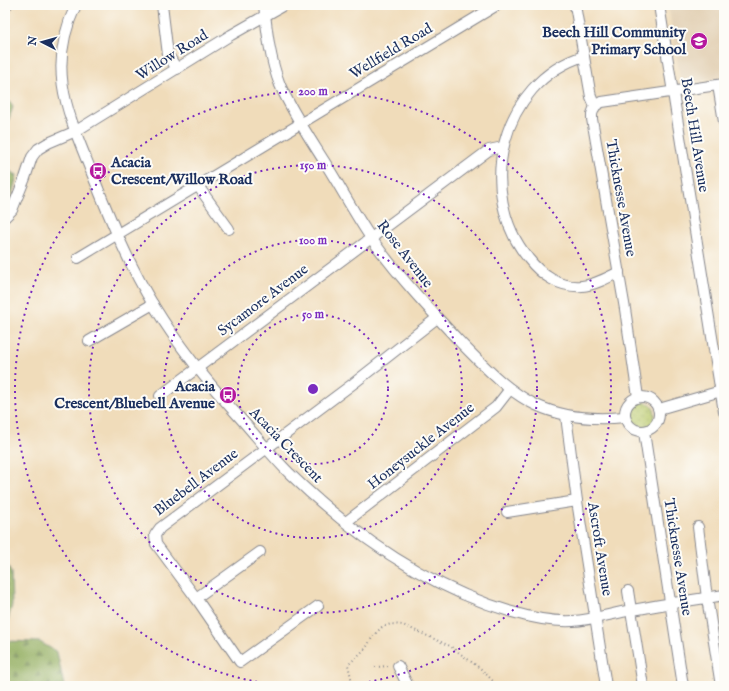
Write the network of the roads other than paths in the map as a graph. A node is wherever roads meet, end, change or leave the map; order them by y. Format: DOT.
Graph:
graph roads {
  1 [pos="76,5"];
  2 [pos="162,5"];
  3 [pos="264,5"];
  4 [pos="284,5"];
  5 [pos="576,5"];
  6 [pos="659,5"];
  7 [pos="493,6"];
  8 [pos="265,16"];
  9 [pos="584,56"];
  10 [pos="176,69"];
  11 [pos="721,84"];
  12 [pos="672,91"];
  13 [pos="595,106"];
  14 [pos="724,122"];
  15 [pos="301,123"];
  16 [pos="76,131"];
  17 [pos="503,147"];
  18 [pos="198,186"];
  19 [pos="5,217"];
  20 [pos="229,229"];
  21 [pos="117,235"];
  22 [pos="371,238"];
  23 [pos="78,258"];
  24 [pos="619,272"];
  25 [pos="153,304"];
  26 [pos="438,318"];
  27 [pos="89,341"];
  28 [pos="197,367"];
  29 [pos="722,380"];
  30 [pos="510,389"];
  31 [pos="721,391"];
  32 [pos="160,396"];
  33 [pos="638,397"];
  34 [pos="659,409"];
  35 [pos="724,412"];
  36 [pos="566,416"];
  37 [pos="625,417"];
  38 [pos="644,432"];
  39 [pos="266,448"];
  40 [pos="577,501"];
  41 [pos="507,512"];
  42 [pos="346,522"];
  43 [pos="698,527"];
  44 [pos="260,552"];
  45 [pos="628,591"];
  46 [pos="724,595"];
  47 [pos="196,598"];
  48 [pos="707,598"];
  49 [pos="670,604"];
  50 [pos="318,606"];
  51 [pos="631,610"];
  52 [pos="595,618"];
  53 [pos="398,666"];
  54 [pos="408,686"];
  55 [pos="606,686"];
  56 [pos="643,686"];
  57 [pos="682,686"];
  58 [pos="721,686"];
  1 -- 16 [label="street, Acacia Crescent"];
  2 -- 10 [label="street"];
  3 -- 8 [label="street, Rose Avenue"];
  4 -- 8 [label="street, Willow Road"];
  5 -- 9 [label="street, Thicknesse Avenue"];
  6 -- 12 [label="street, Beech Hill Avenue"];
  7 -- 15 [label="street, Wellfield Road"];
  8 -- 10 [label="street, Willow Road"];
  8 -- 15 [label="street, Rose Avenue"];
  9 -- 13 [label="street, Thicknesse Avenue"];
  9 -- 17 [label="street"];
  10 -- 16 [label="street, Willow Road"];
  11 -- 12 [label="street"];
  11 -- 14 [label="street"];
  12 -- 13 [label="street"];
  12 -- 29 [label="street, Beech Hill Avenue"];
  13 -- 24 [label="street, Thicknesse Avenue"];
  15 -- 18 [label="street, Wellfield Road"];
  15 -- 22 [label="street, Rose Avenue"];
  16 -- 19 [label="street, Willow Road"];
  16 -- 21 [label="street, Acacia Crescent"];
  17 -- 22 [label="street, Sycamore Avenue"];
  17 -- 24 [label="street"];
  18 -- 20 [label="street"];
  18 -- 21 [label="street, Wellfield Road"];
  21 -- 23 [label="street, Wellfield Road"];
  21 -- 25 [label="street, Acacia Crescent"];
  22 -- 26 [label="street, Rose Avenue"];
  22 -- 28 [label="street, Sycamore Avenue"];
  24 -- 33 [label="street, Thicknesse Avenue"];
  25 -- 27 [label="street"];
  25 -- 28 [label="street, Acacia Crescent"];
  26 -- 30 [label="street, Rose Avenue"];
  26 -- 39 [label="street, Bluebell Avenue"];
  28 -- 32 [label="street, Sycamore Avenue"];
  28 -- 39 [label="street, Acacia Crescent"];
  29 -- 31 [label="street, Beech Hill Avenue"];
  30 -- 36 [label="street, Rose Avenue"];
  30 -- 42 [label="street, Honeysuckle Avenue"];
  31 -- 34 [label="street"];
  31 -- 35 [label="street, Beech Hill Avenue"];
  33 -- 34 [label="street"];
  33 -- 37 [label="street"];
  34 -- 38 [label="street"];
  36 -- 37 [label="street, Rose Avenue"];
  36 -- 40 [label="street, Ascroft Avenue"];
  37 -- 38 [label="street"];
  38 -- 49 [label="street, Thicknesse Avenue"];
  39 -- 42 [label="street, Acacia Crescent"];
  39 -- 47 [label="street, Bluebell Avenue"];
  40 -- 41 [label="street"];
  40 -- 52 [label="street, Ascroft Avenue"];
  42 -- 52 [label="street, Acacia Crescent"];
  43 -- 48 [label="street"];
  44 -- 47 [label="street"];
  45 -- 51 [label="street"];
  46 -- 48 [label="street, Acacia Crescent"];
  47 -- 50 [label="street, Bluebell Avenue"];
  48 -- 49 [label="street, Acacia Crescent"];
  48 -- 58 [label="street"];
  49 -- 51 [label="street, Acacia Crescent"];
  49 -- 57 [label="street, Thicknesse Avenue"];
  51 -- 52 [label="street, Acacia Crescent"];
  51 -- 56 [label="street"];
  52 -- 55 [label="street, Ascroft Avenue"];
  53 -- 54 [label="street"];
}
